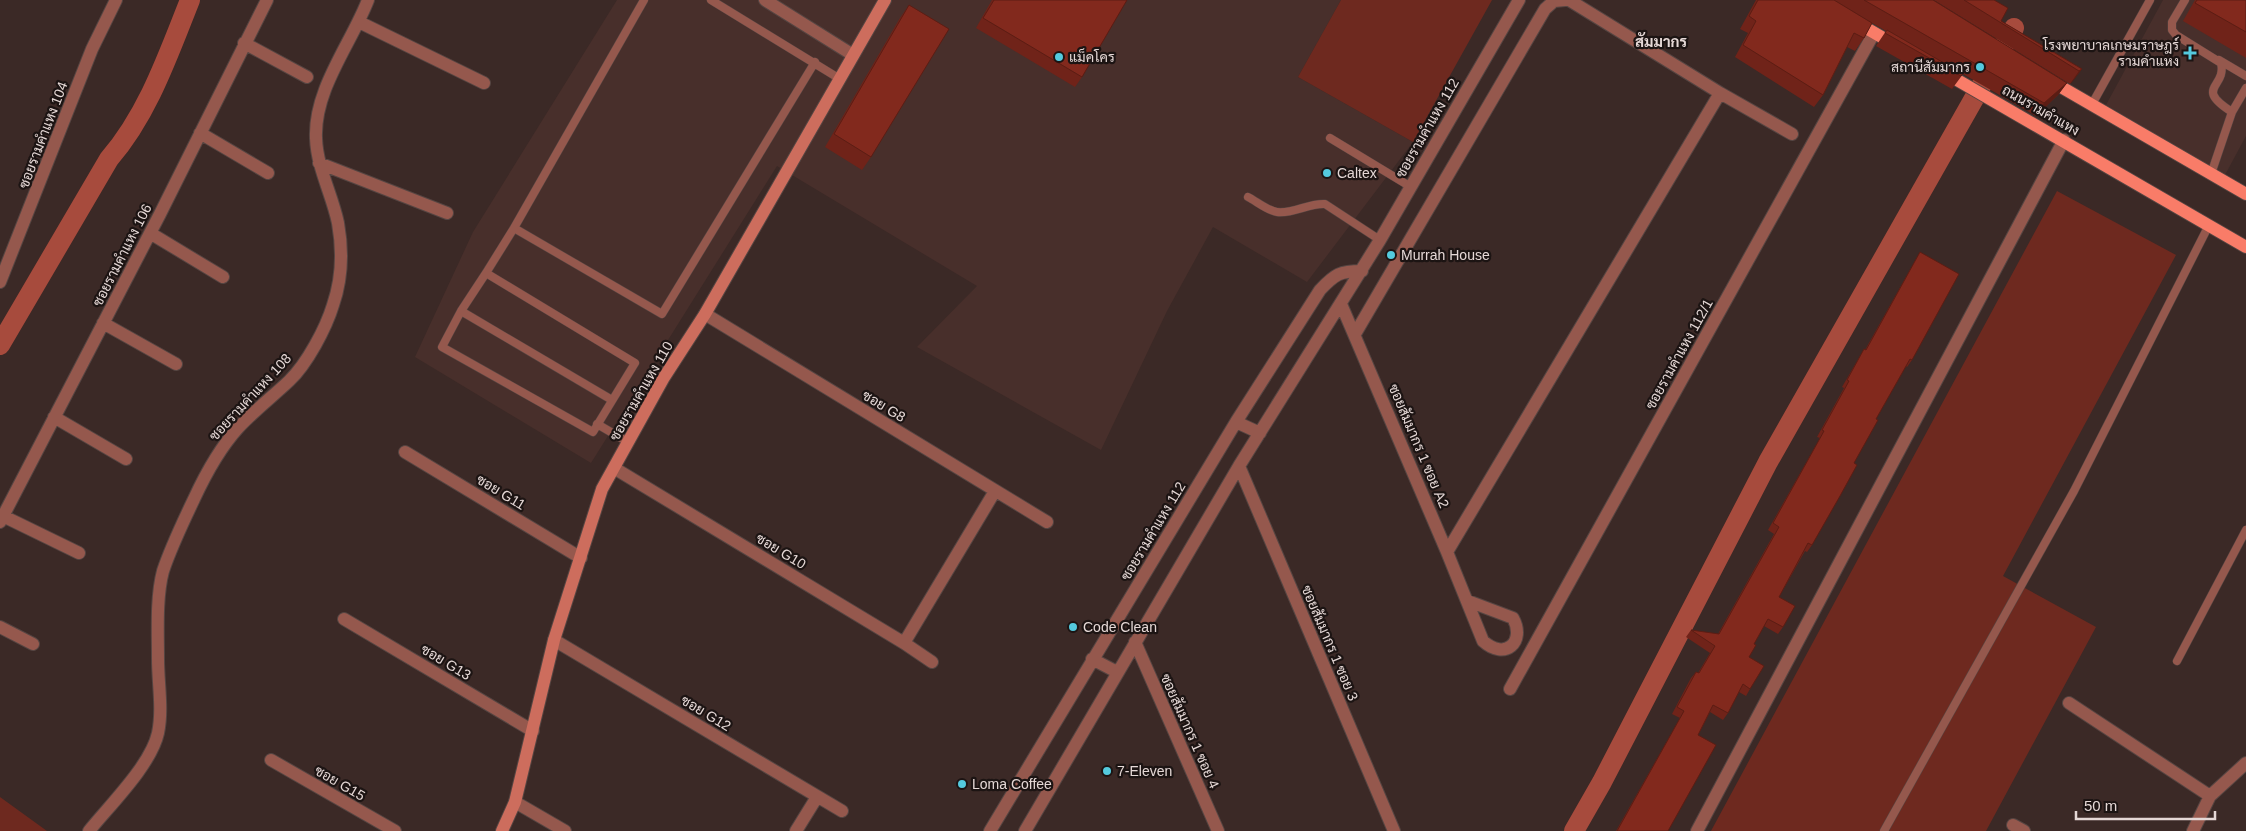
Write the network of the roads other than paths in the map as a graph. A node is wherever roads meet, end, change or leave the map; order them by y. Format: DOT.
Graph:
graph roads {
  1 [pos="116,0"];
  2 [pos="267,0"];
  3 [pos="368,0"];
  4 [pos="644,0"];
  5 [pos="711,0"];
  6 [pos="765,0"];
  7 [pos="885,0"];
  8 [pos="1519,0"];
  9 [pos="1565,0"];
  10 [pos="1569,0"];
  11 [pos="2150,0"];
  12 [pos="2185,0"];
  13 [pos="1843,14"];
  14 [pos="359,22"];
  15 [pos="1874,33"];
  16 [pos="244,43"];
  17 [pos="1908,52"];
  18 [pos="853,55"];
  19 [pos="2217,59"];
  20 [pos="815,62"];
  21 [pos="1932,66"];
  22 [pos="2038,73"];
  23 [pos="2246,76"];
  24 [pos="307,77"];
  25 [pos="840,79"];
  26 [pos="484,83"];
  27 [pos="2246,88"];
  28 [pos="1720,93"];
  29 [pos="2091,106"];
  30 [pos="2232,112"];
  31 [pos="200,133"];
  32 [pos="1792,134"];
  33 [pos="1330,138"];
  34 [pos="2064,140"];
  35 [pos="319,163"];
  36 [pos="268,173"];
  37 [pos="2211,174"];
  38 [pos="1410,187"];
  39 [pos="2246,194"];
  40 [pos="1248,197"];
  41 [pos="447,213"];
  42 [pos="2209,226"];
  43 [pos="514,228"];
  44 [pos="150,233"];
  45 [pos="1380,240"];
  46 [pos="2246,247"];
  47 [pos="1362,271"];
  48 [pos="486,273"];
  49 [pos="223,277"];
  50 [pos="0,282"];
  51 [pos="1341,304"];
  52 [pos="461,311"];
  53 [pos="705,314"];
  54 [pos="104,323"];
  55 [pos="1355,334"];
  56 [pos="176,364"];
  57 [pos="612,400"];
  58 [pos="54,417"];
  59 [pos="1236,422"];
  60 [pos="597,424"];
  61 [pos="1260,433"];
  62 [pos="628,442"];
  63 [pos="405,452"];
  64 [pos="126,459"];
  65 [pos="1239,466"];
  66 [pos="614,468"];
  67 [pos="996,491"];
  68 [pos="2,519"];
  69 [pos="1047,522"];
  70 [pos="2246,530"];
  71 [pos="1448,552"];
  72 [pos="79,553"];
  73 [pos="581,558"];
  74 [pos="1468,601"];
  75 [pos="344,619"];
  76 [pos="0,627"];
  77 [pos="554,640"];
  78 [pos="1135,642"];
  79 [pos="904,643"];
  80 [pos="33,644"];
  81 [pos="1092,659"];
  82 [pos="2177,661"];
  83 [pos="932,662"];
  84 [pos="1117,672"];
  85 [pos="1510,689"];
  86 [pos="2069,703"];
  87 [pos="533,731"];
  88 [pos="271,760"];
  89 [pos="2246,762"];
  90 [pos="2210,796"];
  91 [pos="817,797"];
  92 [pos="515,802"];
  93 [pos="842,811"];
  94 [pos="88,831"];
  95 [pos="395,831"];
  96 [pos="502,831"];
  97 [pos="565,831"];
  98 [pos="796,831"];
  99 [pos="990,831"];
  100 [pos="1025,831"];
  101 [pos="1218,831"];
  102 [pos="1394,831"];
  103 [pos="1697,831"];
  104 [pos="1884,831"];
  105 [pos="2193,831"];
  1 -- 50 [label="street, ซอยรามคําแหง 104"];
  2 -- 16 [label="street, ซอยรามคําแหง 106"];
  3 -- 14 [label="street, ซอยรามคำแหง 108"];
  4 -- 43 [label="lane"];
  5 -- 20 [label="lane"];
  6 -- 18 [label="street"];
  7 -- 18 [label="street, ซอยรามคำแหง 110"];
  8 -- 38 [label="street, ซอยรามคำแหง 112"];
  9 -- 55 [label="street"];
  10 -- 28 [label="street"];
  11 -- 29 [label="lane"];
  12 -- 19 [label="lane"];
  13 -- 15 [label="main road"];
  14 -- 26 [label="street"];
  14 -- 35 [label="street, ซอยรามคำแหง 108"];
  15 -- 17 [label="main road"];
  15 -- 85 [label="street, ซอยรามคำแหง 112/1"];
  16 -- 24 [label="street"];
  16 -- 31 [label="street, ซอยรามคําแหง 106"];
  18 -- 25 [label="street, ซอยรามคำแหง 110"];
  19 -- 23 [label="lane"];
  19 -- 30 [label="lane"];
  20 -- 25 [label="lane"];
  20 -- 43 [label="lane"];
  21 -- 34 [label="main road, ถนนรามคำแหง"];
  22 -- 29 [label="main road, ถนนรามคำแหง"];
  25 -- 53 [label="street, ซอยรามคำแหง 110"];
  27 -- 30 [label="lane"];
  28 -- 32 [label="street"];
  28 -- 71 [label="street"];
  29 -- 37 [label="main road, ถนนรามคำแหง"];
  30 -- 37 [label="lane"];
  31 -- 36 [label="street"];
  31 -- 44 [label="street, ซอยรามคําแหง 106"];
  33 -- 38 [label="lane"];
  34 -- 42 [label="main road, ถนนรามคำแหง"];
  34 -- 103 [label="street"];
  35 -- 41 [label="street"];
  35 -- 94 [label="street, ซอยรามคำแหง 108"];
  37 -- 39 [label="main road, ถนนรามคำแหง"];
  38 -- 45 [label="street, ซอยรามคำแหง 112"];
  40 -- 45 [label="lane"];
  42 -- 46 [label="main road, ถนนรามคำแหง"];
  42 -- 104 [label="lane"];
  43 -- 48 [label="lane"];
  44 -- 49 [label="street"];
  44 -- 54 [label="street, ซอยรามคําแหง 106"];
  45 -- 47 [label="street, ซอยรามคำแหง 112"];
  47 -- 51 [label="street, ซอยรามคำแหง 112"];
  47 -- 59 [label="street, ซอยรามคำแหง 112"];
  48 -- 52 [label="lane"];
  48 -- 57 [label="lane"];
  51 -- 55 [label="street, ซอยสัมมากร 1 ซอย A2"];
  51 -- 61 [label="street, ซอยรามคำแหง 112"];
  52 -- 57 [label="lane"];
  52 -- 60 [label="lane"];
  53 -- 62 [label="street, ซอยรามคำแหง 110"];
  53 -- 67 [label="street, ซอย G8"];
  54 -- 56 [label="street"];
  54 -- 58 [label="street, ซอยรามคําแหง 106"];
  55 -- 71 [label="street, ซอยสัมมากร 1 ซอย A2"];
  57 -- 60 [label="lane"];
  58 -- 64 [label="street"];
  58 -- 68 [label="street, ซอยรามคําแหง 106"];
  59 -- 61 [label="street"];
  59 -- 81 [label="street, ซอยรามคำแหง 112"];
  60 -- 62 [label="lane"];
  61 -- 65 [label="street, ซอยรามคำแหง 112"];
  62 -- 66 [label="street, ซอยรามคำแหง 110"];
  63 -- 73 [label="street, ซอย G11"];
  65 -- 78 [label="street, ซอยรามคำแหง 112"];
  65 -- 102 [label="street, ซอยสัมมากร 1 ซอย 3"];
  66 -- 73 [label="street, ซอยรามคำแหง 110"];
  66 -- 79 [label="street, ซอย G10"];
  67 -- 69 [label="street, ซอย G8"];
  67 -- 79 [label="street"];
  68 -- 72 [label="street"];
  70 -- 82 [label="lane"];
  71 -- 74 [label="street, ซอยสัมมากร 1 ซอย A2"];
  73 -- 77 [label="street, ซอยรามคำแหง 110"];
  75 -- 87 [label="street, ซอย G13"];
  76 -- 80 [label="street"];
  77 -- 87 [label="street, ซอยรามคำแหง 110"];
  77 -- 91 [label="street, ซอย G12"];
  78 -- 84 [label="street, ซอยรามคำแหง 112"];
  78 -- 101 [label="street, ซอยสัมมากร 1 ซอย 4"];
  79 -- 83 [label="street, ซอย G10"];
  81 -- 84 [label="street"];
  81 -- 99 [label="street, ซอยรามคำแหง 112"];
  84 -- 100 [label="street, ซอยรามคำแหง 112"];
  86 -- 90 [label="street"];
  87 -- 92 [label="street, ซอยรามคำแหง 110"];
  88 -- 95 [label="street, ซอย G15"];
  89 -- 90 [label="street"];
  90 -- 105 [label="street"];
  91 -- 93 [label="street, ซอย G12"];
  91 -- 98 [label="street"];
  92 -- 96 [label="street, ซอยรามคำแหง 110"];
  92 -- 97 [label="street"];
}
